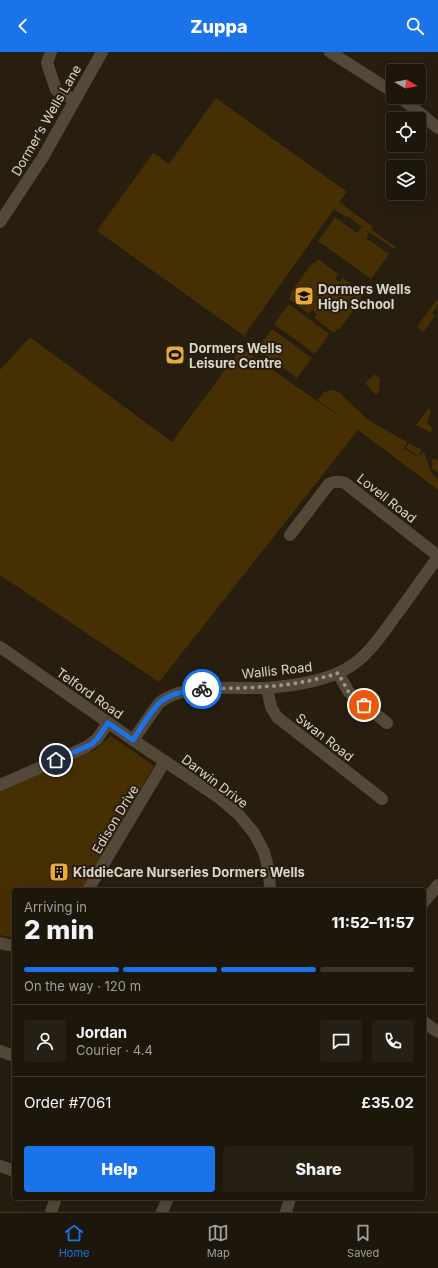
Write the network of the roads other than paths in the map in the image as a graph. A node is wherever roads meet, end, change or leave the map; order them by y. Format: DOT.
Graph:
graph roads {
  1 [pos="51,52"];
  2 [pos="102,52"];
  3 [pos="330,52"];
  4 [pos="386,88"];
  5 [pos="75,100"];
  6 [pos="409,104"];
  7 [pos="438,128"];
  8 [pos="0,222"];
  9 [pos="290,535"];
  10 [pos="438,556"];
  11 [pos="0,647"];
  12 [pos="338,673"];
  13 [pos="267,688"];
  14 [pos="108,723"];
  15 [pos="387,723"];
  16 [pos="133,740"];
  17 [pos="165,761"];
  18 [pos="0,784"];
  19 [pos="382,798"];
  20 [pos="438,885"];
  21 [pos="89,888"];
  22 [pos="270,888"];
  23 [pos="426,900"];
  24 [pos="0,942"];
  25 [pos="12,945"];
  26 [pos="426,1023"];
  27 [pos="438,1032"];
  28 [pos="0,1051"];
  29 [pos="12,1055"];
  30 [pos="0,1166"];
  31 [pos="12,1170"];
  32 [pos="55,1200"];
  33 [pos="167,1200"];
  34 [pos="289,1200"];
  35 [pos="52,1212"];
  36 [pos="162,1212"];
  37 [pos="286,1212"];
  1 -- 5 [label="street"];
  2 -- 5 [label="street, Dormer’s Wells Lane"];
  3 -- 4 [label="street"];
  5 -- 8 [label="street, Dormer’s Wells Lane"];
  6 -- 7 [label="street"];
  9 -- 10 [label="street, Lovell Road"];
  10 -- 12 [label="street, Wallis Road"];
  11 -- 14 [label="street, Telford Road"];
  12 -- 13 [label="street, Wallis Road"];
  12 -- 15 [label="street"];
  13 -- 16 [label="street, Wallis Road"];
  13 -- 19 [label="street, Swan Road"];
  14 -- 16 [label="street, Telford Road"];
  14 -- 18 [label="street"];
  16 -- 17 [label="street, Telford Road"];
  17 -- 21 [label="street, Edison Drive"];
  17 -- 22 [label="street, Darwin Drive"];
  20 -- 23 [label="street"];
  24 -- 25 [label="street"];
  26 -- 27 [label="street"];
  28 -- 29 [label="street"];
  30 -- 31 [label="street"];
  32 -- 35 [label="street"];
  33 -- 36 [label="street"];
  34 -- 37 [label="street"];
}
